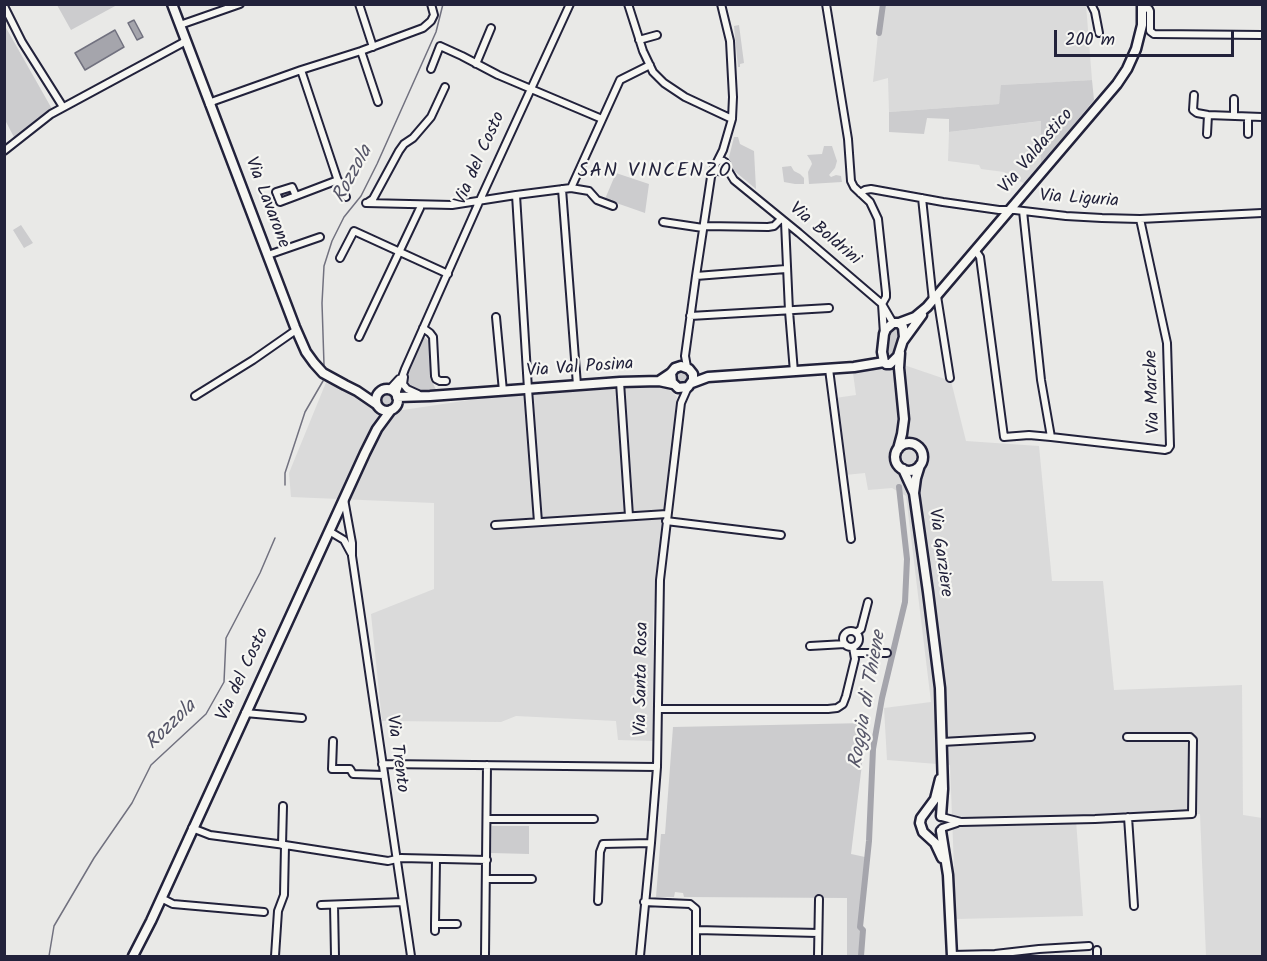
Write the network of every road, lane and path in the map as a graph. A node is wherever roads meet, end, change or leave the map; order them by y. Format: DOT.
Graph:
graph roads {
  1 [pos="172,4"];
  2 [pos="240,4"];
  3 [pos="359,4"];
  4 [pos="431,4"];
  5 [pos="570,4"];
  6 [pos="628,4"];
  7 [pos="721,4"];
  8 [pos="826,4"];
  9 [pos="1091,4"];
  10 [pos="4,6"];
  11 [pos="1143,6"];
  12 [pos="180,25"];
  13 [pos="491,28"];
  14 [pos="1099,33"];
  15 [pos="657,35"];
  16 [pos="1263,35"];
  17 [pos="639,40"];
  18 [pos="186,41"];
  19 [pos="373,46"];
  20 [pos="361,51"];
  21 [pos="476,64"];
  22 [pos="650,65"];
  23 [pos="431,69"];
  24 [pos="301,70"];
  25 [pos="445,87"];
  26 [pos="531,89"];
  27 [pos="1194,95"];
  28 [pos="1234,99"];
  29 [pos="378,102"];
  30 [pos="209,104"];
  31 [pos="63,107"];
  32 [pos="1208,115"];
  33 [pos="1234,116"];
  34 [pos="1248,117"];
  35 [pos="1263,117"];
  36 [pos="602,119"];
  37 [pos="732,119"];
  38 [pos="1207,134"];
  39 [pos="1248,134"];
  40 [pos="723,150"];
  41 [pos="4,151"];
  42 [pos="716,163"];
  43 [pos="726,165"];
  44 [pos="720,172"];
  45 [pos="338,180"];
  46 [pos="711,180"];
  47 [pos="571,188"];
  48 [pos="562,189"];
  49 [pos="860,193"];
  50 [pos="516,195"];
  51 [pos="296,196"];
  52 [pos="346,197"];
  53 [pos="922,198"];
  54 [pos="480,200"];
  55 [pos="613,206"];
  56 [pos="420,208"];
  57 [pos="1010,210"];
  58 [pos="1023,211"];
  59 [pos="1263,213"];
  60 [pos="1140,219"];
  61 [pos="783,220"];
  62 [pos="663,222"];
  63 [pos="703,227"];
  64 [pos="320,237"];
  65 [pos="975,250"];
  66 [pos="399,252"];
  67 [pos="268,255"];
  68 [pos="340,258"];
  69 [pos="786,270"];
  70 [pos="448,274"];
  71 [pos="696,276"];
  72 [pos="932,301"];
  73 [pos="882,304"];
  74 [pos="829,308"];
  75 [pos="789,311"];
  76 [pos="690,316"];
  77 [pos="496,317"];
  78 [pos="896,323"];
  79 [pos="423,328"];
  80 [pos="296,330"];
  81 [pos="884,334"];
  82 [pos="359,337"];
  83 [pos="901,347"];
  84 [pos="882,348"];
  85 [pos="685,356"];
  86 [pos="885,363"];
  87 [pos="845,367"];
  88 [pos="829,369"];
  89 [pos="674,370"];
  90 [pos="404,372"];
  91 [pos="794,372"];
  92 [pos="690,378"];
  93 [pos="950,378"];
  94 [pos="446,381"];
  95 [pos="659,381"];
  96 [pos="620,382"];
  97 [pos="577,385"];
  98 [pos="674,385"];
  99 [pos="900,388"];
  100 [pos="528,389"];
  101 [pos="357,391"];
  102 [pos="502,391"];
  103 [pos="391,393"];
  104 [pos="195,396"];
  105 [pos="424,396"];
  106 [pos="681,402"];
  107 [pos="377,406"];
  108 [pos="393,409"];
  109 [pos="904,419"];
  110 [pos="376,429"];
  111 [pos="1051,437"];
  112 [pos="914,444"];
  113 [pos="898,449"];
  114 [pos="921,465"];
  115 [pos="903,469"];
  116 [pos="914,493"];
  117 [pos="344,498"];
  118 [pos="629,516"];
  119 [pos="667,517"];
  120 [pos="334,521"];
  121 [pos="538,522"];
  122 [pos="495,525"];
  123 [pos="349,527"];
  124 [pos="329,531"];
  125 [pos="781,535"];
  126 [pos="851,540"];
  127 [pos="352,556"];
  128 [pos="868,602"];
  129 [pos="856,633"];
  130 [pos="845,644"];
  131 [pos="810,646"];
  132 [pos="853,650"];
  133 [pos="887,653"];
  134 [pos="658,709"];
  135 [pos="245,713"];
  136 [pos="302,718"];
  137 [pos="1031,737"];
  138 [pos="1127,737"];
  139 [pos="333,741"];
  140 [pos="942,742"];
  141 [pos="382,764"];
  142 [pos="487,765"];
  143 [pos="657,767"];
  144 [pos="943,771"];
  145 [pos="384,775"];
  146 [pos="283,806"];
  147 [pos="926,813"];
  148 [pos="941,817"];
  149 [pos="1128,817"];
  150 [pos="487,819"];
  151 [pos="594,819"];
  152 [pos="961,822"];
  153 [pos="192,828"];
  154 [pos="942,830"];
  155 [pos="927,834"];
  156 [pos="651,843"];
  157 [pos="284,845"];
  158 [pos="396,860"];
  159 [pos="436,860"];
  160 [pos="487,860"];
  161 [pos="947,867"];
  162 [pos="486,879"];
  163 [pos="532,879"];
  164 [pos="161,898"];
  165 [pos="819,899"];
  166 [pos="598,901"];
  167 [pos="403,902"];
  168 [pos="644,902"];
  169 [pos="321,905"];
  170 [pos="334,905"];
  171 [pos="1134,906"];
  172 [pos="264,912"];
  173 [pos="457,924"];
  174 [pos="697,930"];
  175 [pos="818,933"];
  176 [pos="1089,945"];
  177 [pos="637,956"];
  178 [pos="952,956"];
  179 [pos="133,957"];
  180 [pos="275,957"];
  181 [pos="335,957"];
  182 [pos="411,957"];
  183 [pos="486,957"];
  184 [pos="696,957"];
  185 [pos="818,957"];
  1 -- 12 [label="main road, Via Lavarone"];
  2 -- 12 [label="street"];
  3 -- 19 [label="street"];
  4 -- 19 [label="street"];
  5 -- 26 [label="street, Via del Costo"];
  6 -- 17 [label="street"];
  7 -- 37 [label="street"];
  8 -- 49 [label="street"];
  9 -- 14 [label="street"];
  10 -- 31 [label="street"];
  11 -- 16 [label="street"];
  11 -- 57 [label="main road, Via Valdastico"];
  12 -- 18 [label="main road, Via Lavarone"];
  13 -- 21 [label="street"];
  15 -- 17 [label="street"];
  17 -- 22 [label="street"];
  18 -- 30 [label="main road, Via Lavarone"];
  18 -- 31 [label="street"];
  19 -- 20 [label="street"];
  20 -- 24 [label="street"];
  20 -- 29 [label="street"];
  21 -- 23 [label="street"];
  21 -- 26 [label="street"];
  22 -- 36 [label="street"];
  22 -- 37 [label="street"];
  24 -- 30 [label="street"];
  24 -- 45 [label="street"];
  25 -- 54 [label="street"];
  26 -- 36 [label="street"];
  26 -- 54 [label="street, Via del Costo"];
  27 -- 32 [label="street"];
  28 -- 33 [label="street"];
  30 -- 67 [label="main road, Via Lavarone"];
  31 -- 41 [label="street"];
  32 -- 33 [label="street"];
  32 -- 38 [label="street"];
  33 -- 34 [label="street"];
  34 -- 35 [label="street"];
  34 -- 39 [label="street"];
  36 -- 47 [label="street"];
  37 -- 40 [label="street"];
  40 -- 42 [label="street"];
  40 -- 43 [label="street"];
  42 -- 43 [label="street"];
  42 -- 44 [label="street"];
  42 -- 46 [label="street"];
  43 -- 44 [label="street"];
  43 -- 61 [label="street, Via Boldrini"];
  44 -- 46 [label="street"];
  45 -- 51 [label="street"];
  45 -- 52 [label="street"];
  46 -- 63 [label="street"];
  47 -- 48 [label="street"];
  47 -- 55 [label="street"];
  48 -- 50 [label="street"];
  48 -- 97 [label="street"];
  49 -- 53 [label="street, Via Liguria"];
  49 -- 73 [label="street"];
  50 -- 54 [label="street"];
  50 -- 100 [label="street"];
  53 -- 57 [label="street, Via Liguria"];
  53 -- 72 [label="street"];
  54 -- 70 [label="street, Via del Costo"];
  56 -- 66 [label="street"];
  57 -- 58 [label="street, Via Liguria"];
  57 -- 65 [label="main road, Via Valdastico"];
  58 -- 60 [label="street, Via Liguria"];
  58 -- 111 [label="street"];
  59 -- 60 [label="street, Via Liguria"];
  60 -- 111 [label="street, Via Marche"];
  61 -- 63 [label="street"];
  61 -- 69 [label="street"];
  61 -- 73 [label="street, Via Boldrini"];
  62 -- 63 [label="street"];
  63 -- 71 [label="street"];
  64 -- 67 [label="street"];
  65 -- 72 [label="main road, Via Valdastico"];
  65 -- 111 [label="street"];
  66 -- 68 [label="street"];
  66 -- 70 [label="street"];
  66 -- 82 [label="street"];
  67 -- 80 [label="main road, Via Lavarone"];
  69 -- 71 [label="street"];
  69 -- 75 [label="street"];
  70 -- 79 [label="street, Via del Costo"];
  71 -- 76 [label="street"];
  72 -- 78 [label="main road, Via Valdastico"];
  72 -- 83 [label="main road, Via Valdastico"];
  72 -- 93 [label="street"];
  73 -- 78 [label="street, Via Boldrini"];
  73 -- 81 [label="street"];
  74 -- 75 [label="street"];
  75 -- 76 [label="street"];
  75 -- 91 [label="street"];
  76 -- 85 [label="street"];
  77 -- 102 [label="street, Via Val Posina"];
  78 -- 81 [label="main road"];
  78 -- 83 [label="main road, Via Garziere"];
  79 -- 90 [label="street, Via del Costo"];
  79 -- 94 [label="street"];
  80 -- 101 [label="main road, Via Lavarone"];
  80 -- 104 [label="street"];
  81 -- 84 [label="main road"];
  83 -- 86 [label="main road, Via Valdastico"];
  83 -- 99 [label="main road, Via Garziere"];
  84 -- 86 [label="main road"];
  84 -- 87 [label="main road, Via Val Posina"];
  85 -- 89 [label="street"];
  85 -- 92 [label="street"];
  86 -- 87 [label="main road, Via Val Posina"];
  86 -- 99 [label="main road, Via Garziere"];
  87 -- 88 [label="main road, Via Val Posina"];
  88 -- 91 [label="main road, Via Val Posina"];
  88 -- 126 [label="street"];
  89 -- 92 [label="main road, Via Val Posina"];
  89 -- 95 [label="main road, Via Val Posina"];
  89 -- 98 [label="main road"];
  90 -- 103 [label="street, Via del Costo"];
  90 -- 105 [label="street"];
  91 -- 92 [label="main road, Via Val Posina"];
  92 -- 98 [label="main road, Via Val Posina"];
  92 -- 106 [label="street, Via Santa Rosa"];
  95 -- 96 [label="main road, Via Val Posina"];
  95 -- 98 [label="main road, Via Val Posina"];
  96 -- 97 [label="main road, Via Val Posina"];
  96 -- 118 [label="street"];
  97 -- 100 [label="main road, Via Val Posina"];
  98 -- 106 [label="street, Via Santa Rosa"];
  99 -- 109 [label="main road, Via Garziere"];
  100 -- 102 [label="main road, Via Val Posina"];
  100 -- 121 [label="street"];
  101 -- 103 [label="main road, Via Lavarone"];
  101 -- 107 [label="main road, Via Lavarone"];
  102 -- 105 [label="main road, Via Val Posina"];
  103 -- 105 [label="main road, Via Val Posina"];
  103 -- 107 [label="main road"];
  103 -- 108 [label="main road"];
  105 -- 108 [label="main road, Via Val Posina"];
  106 -- 119 [label="street, Via Santa Rosa"];
  107 -- 108 [label="main road"];
  107 -- 110 [label="main road"];
  108 -- 110 [label="main road, Via del Costo"];
  109 -- 112 [label="main road, Via Garziere"];
  109 -- 113 [label="main road, Via Garziere"];
  110 -- 117 [label="main road, Via del Costo"];
  112 -- 113 [label="main road"];
  112 -- 114 [label="main road, Via Garziere"];
  113 -- 115 [label="main road, Via Garziere"];
  114 -- 115 [label="main road"];
  114 -- 116 [label="main road, Via Garziere"];
  115 -- 116 [label="main road, Via Garziere"];
  116 -- 140 [label="main road, Via Garziere"];
  117 -- 120 [label="main road, Via del Costo"];
  117 -- 123 [label="street, Via Trento"];
  118 -- 119 [label="street"];
  118 -- 121 [label="street"];
  119 -- 125 [label="street"];
  119 -- 134 [label="street, Via Santa Rosa"];
  120 -- 123 [label="street"];
  120 -- 124 [label="main road, Via del Costo"];
  121 -- 122 [label="street"];
  123 -- 127 [label="street, Via Trento"];
  124 -- 127 [label="street"];
  124 -- 135 [label="main road, Via del Costo"];
  127 -- 141 [label="street, Via Trento"];
  128 -- 129 [label="street"];
  129 -- 130 [label="street"];
  129 -- 132 [label="street"];
  130 -- 131 [label="street"];
  130 -- 132 [label="street"];
  132 -- 133 [label="street"];
  132 -- 134 [label="street"];
  134 -- 143 [label="street, Via Santa Rosa"];
  135 -- 136 [label="street"];
  135 -- 153 [label="main road, Via del Costo"];
  137 -- 140 [label="street"];
  138 -- 149 [label="street"];
  139 -- 145 [label="street"];
  140 -- 144 [label="main road, Via Garziere"];
  141 -- 142 [label="street"];
  141 -- 145 [label="street, Via Trento"];
  142 -- 143 [label="street"];
  142 -- 150 [label="street"];
  143 -- 156 [label="street, Via Santa Rosa"];
  144 -- 147 [label="main road"];
  144 -- 148 [label="main road, Via Garziere"];
  145 -- 158 [label="street, Via Trento"];
  146 -- 157 [label="street"];
  147 -- 148 [label="main road"];
  147 -- 155 [label="main road"];
  148 -- 152 [label="street"];
  148 -- 154 [label="main road"];
  149 -- 152 [label="street"];
  149 -- 171 [label="street"];
  150 -- 151 [label="street"];
  150 -- 160 [label="street"];
  152 -- 154 [label="street"];
  153 -- 157 [label="street"];
  153 -- 164 [label="main road, Via del Costo"];
  154 -- 155 [label="main road"];
  154 -- 161 [label="main road"];
  155 -- 161 [label="main road"];
  156 -- 166 [label="street"];
  156 -- 168 [label="street, Via Santa Rosa"];
  157 -- 158 [label="street"];
  157 -- 180 [label="street"];
  158 -- 159 [label="street"];
  158 -- 167 [label="street, Via Trento"];
  159 -- 160 [label="street"];
  159 -- 173 [label="street"];
  160 -- 162 [label="street"];
  161 -- 178 [label="main road"];
  162 -- 163 [label="street"];
  162 -- 183 [label="street"];
  164 -- 172 [label="street"];
  164 -- 179 [label="main road, Via del Costo"];
  165 -- 175 [label="street"];
  167 -- 170 [label="street"];
  167 -- 182 [label="street, Via Trento"];
  168 -- 174 [label="street"];
  168 -- 177 [label="street, Via Santa Rosa"];
  169 -- 170 [label="street"];
  170 -- 181 [label="street"];
  174 -- 175 [label="street"];
  174 -- 184 [label="street"];
  175 -- 185 [label="street"];
  176 -- 178 [label="street"];
}
